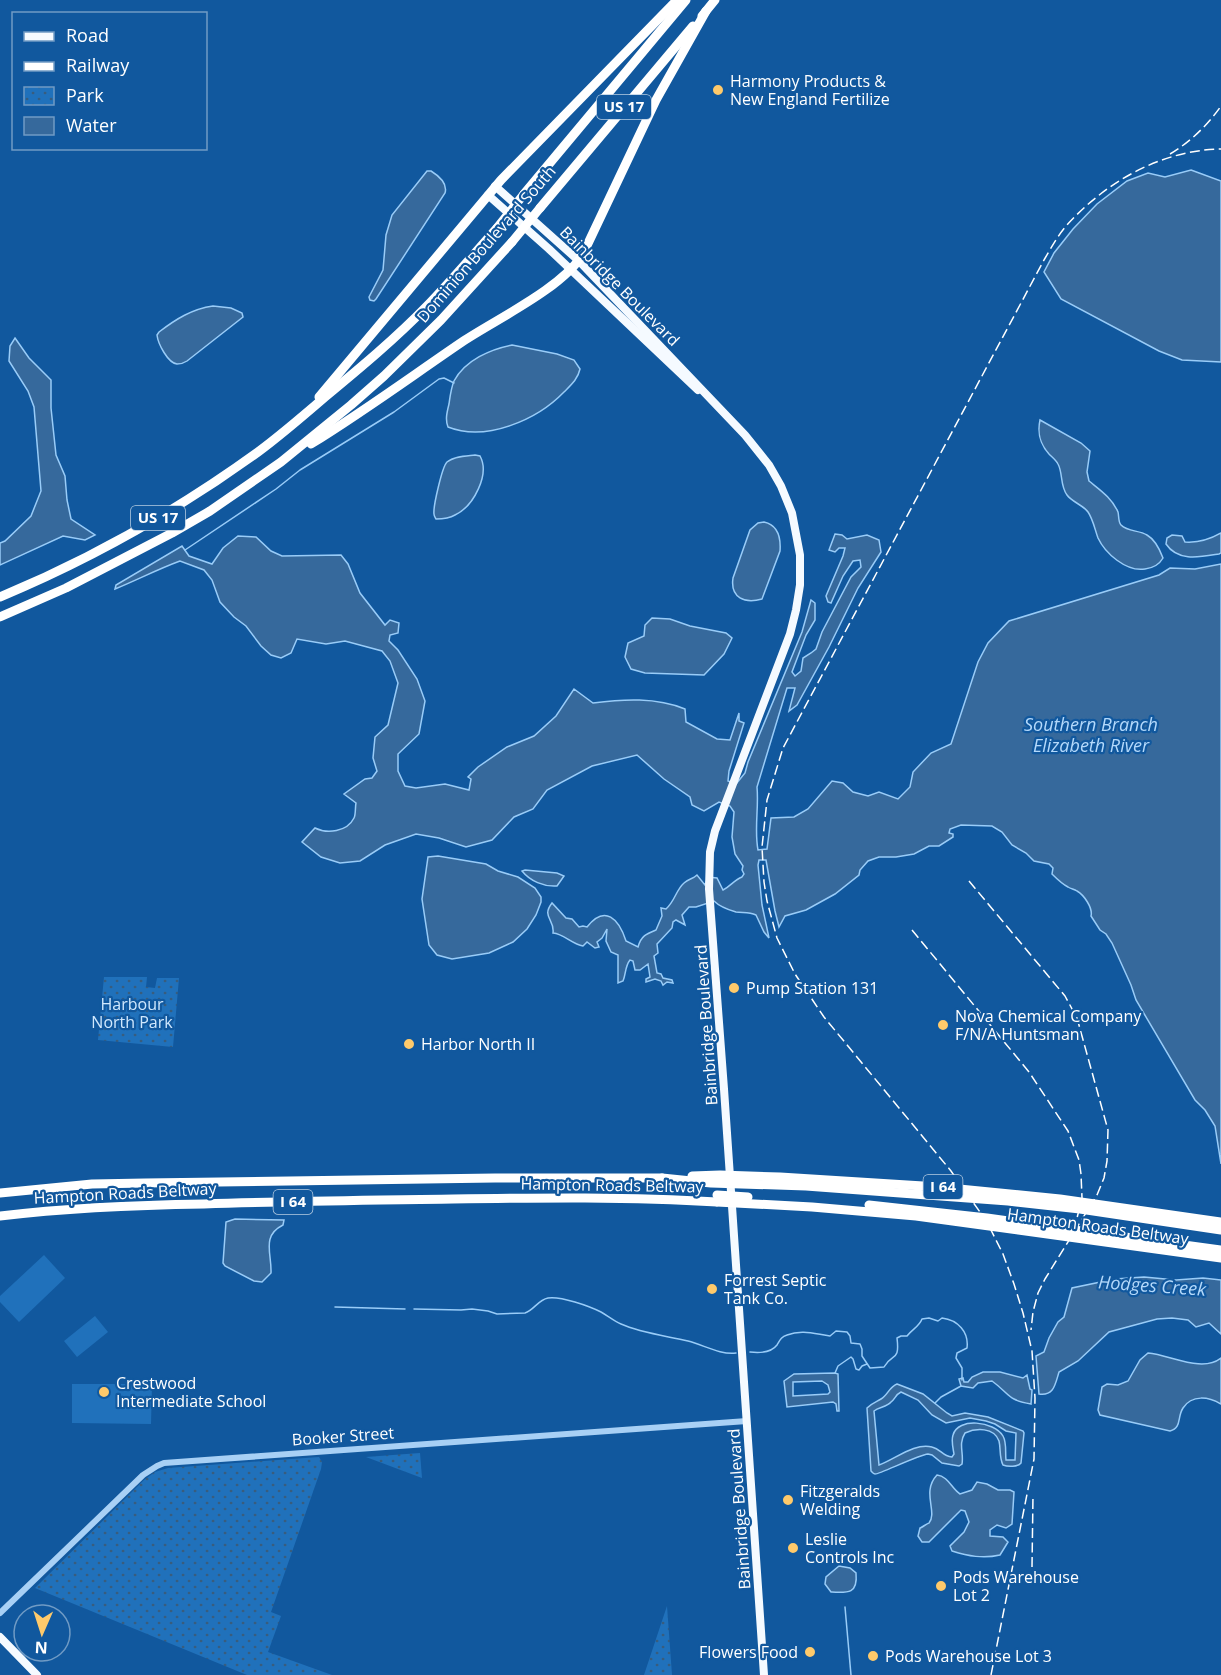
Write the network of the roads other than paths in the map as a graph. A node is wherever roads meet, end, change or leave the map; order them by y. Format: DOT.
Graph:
graph roads {
  1 [pos="677,0"];
  2 [pos="686,0"];
  3 [pos="710,6"];
  4 [pos="495,186"];
  5 [pos="488,195"];
  6 [pos="579,261"];
  7 [pos="571,270"];
  8 [pos="722,411"];
  9 [pos="302,417"];
  10 [pos="281,462"];
  11 [pos="0,597"];
  12 [pos="0,617"];
  13 [pos="662,1178"];
  14 [pos="0,1192"];
  15 [pos="717,1198"];
  16 [pos="0,1216"];
  17 [pos="1221,1222"];
  18 [pos="1221,1230"];
  19 [pos="1221,1250"];
  20 [pos="1221,1258"];
  21 [pos="747,1421"];
  22 [pos="0,1613"];
  23 [pos="0,1637"];
  24 [pos="37,1675"];
  25 [pos="764,1675"];
  1 -- 4 [label="highway"];
  2 -- 9 [label="highway, Dominion Boulevard South / US 17, bridge"];
  3 -- 6 [label="highway"];
  3 -- 10 [label="highway, Dominion Boulevard South / US 17, bridge"];
  4 -- 5 [label="highway"];
  4 -- 6 [label="main road, Bainbridge Boulevard"];
  5 -- 7 [label="main road, Bainbridge Boulevard"];
  5 -- 9 [label="highway"];
  6 -- 7 [label="highway"];
  6 -- 8 [label="main road, Bainbridge Boulevard"];
  7 -- 8 [label="main road, Bainbridge Boulevard"];
  7 -- 10 [label="highway"];
  8 -- 21 [label="main road, Bainbridge Boulevard"];
  9 -- 11 [label="highway, Dominion Boulevard South / US 17"];
  10 -- 12 [label="highway, Dominion Boulevard South / US 17"];
  13 -- 14 [label="highway, Hampton Roads Beltway / I 64"];
  13 -- 17 [label="highway, Hampton Roads Beltway / I 64, bridge"];
  13 -- 18 [label="highway, bridge"];
  15 -- 16 [label="highway, Hampton Roads Beltway / I 64"];
  15 -- 19 [label="highway, bridge"];
  15 -- 20 [label="highway, Hampton Roads Beltway / I 64, bridge"];
  21 -- 22 [label="street, Booker Street"];
  21 -- 25 [label="main road, Bainbridge Boulevard"];
  23 -- 24 [label="main road"];
}
